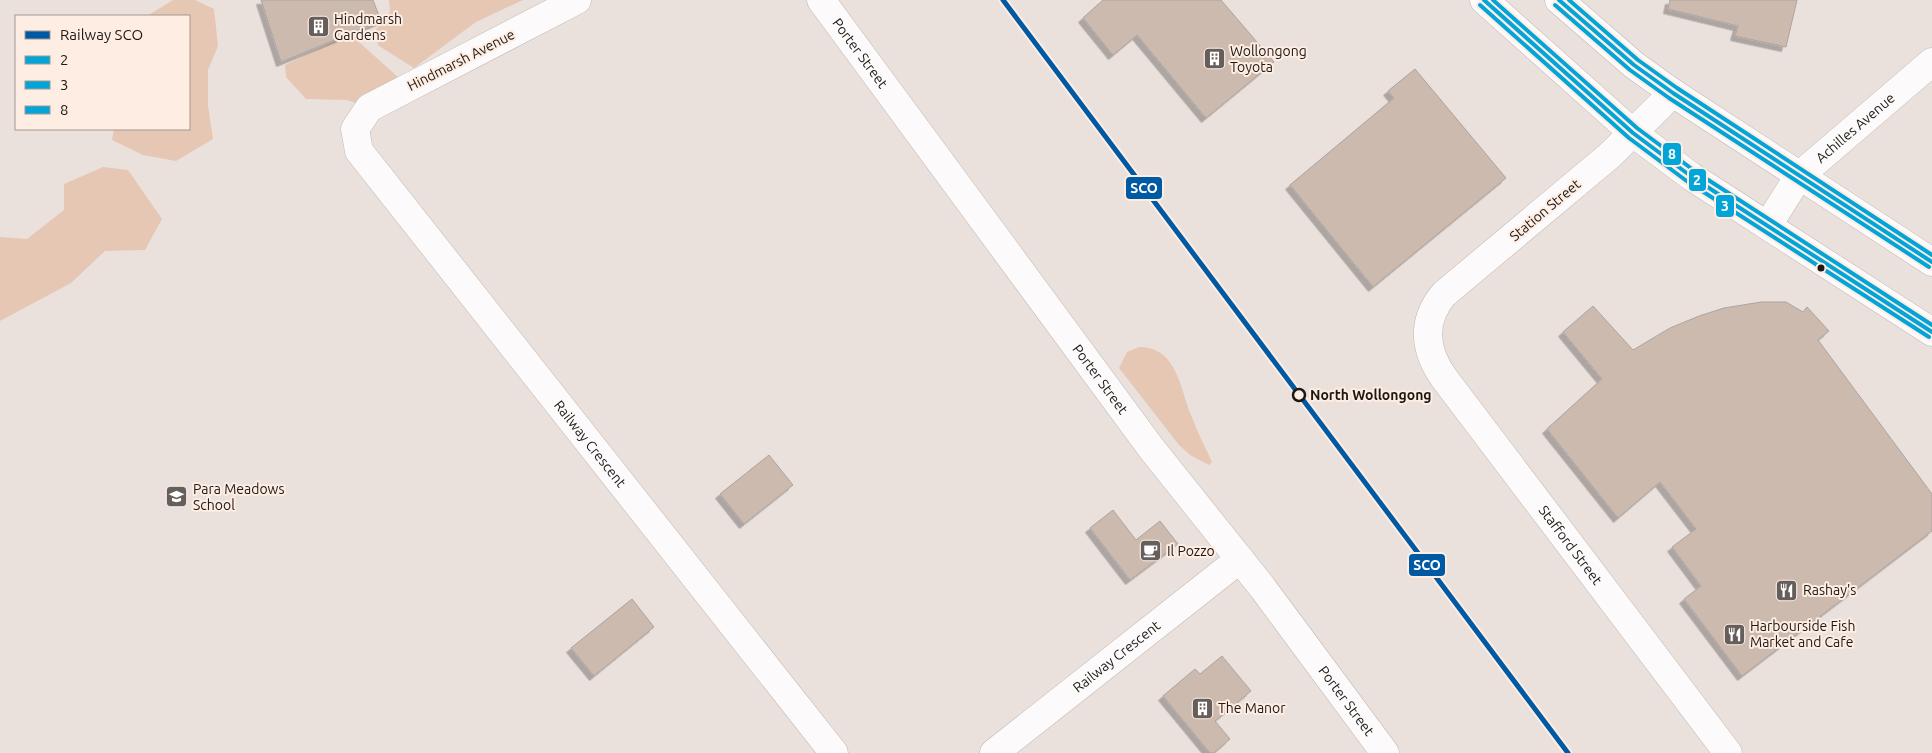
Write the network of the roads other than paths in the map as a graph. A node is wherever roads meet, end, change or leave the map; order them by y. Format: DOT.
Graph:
graph roads {
  1 [pos="576,0"];
  2 [pos="821,0"];
  3 [pos="1484,0"];
  4 [pos="1560,0"];
  5 [pos="1932,62"];
  6 [pos="1673,93"];
  7 [pos="356,129"];
  8 [pos="1633,133"];
  9 [pos="1799,176"];
  10 [pos="1768,225"];
  11 [pos="1932,262"];
  12 [pos="1427,332"];
  13 [pos="1932,332"];
  14 [pos="1240,559"];
  15 [pos="834,753"];
  16 [pos="994,753"];
  17 [pos="1385,753"];
  18 [pos="1728,753"];
  1 -- 7 [label="street, Hindmarsh Avenue"];
  2 -- 14 [label="street, Porter Street"];
  3 -- 8 [label="street"];
  4 -- 6 [label="street"];
  5 -- 9 [label="street, Achilles Avenue"];
  6 -- 8 [label="street, Station Street"];
  6 -- 9 [label="street"];
  7 -- 15 [label="street, Railway Crescent"];
  8 -- 10 [label="street"];
  8 -- 12 [label="street, Station Street"];
  9 -- 10 [label="street, Achilles Avenue"];
  9 -- 11 [label="street"];
  10 -- 13 [label="street"];
  12 -- 18 [label="street, Stafford Street"];
  14 -- 16 [label="street, Railway Crescent"];
  14 -- 17 [label="street, Porter Street"];
}
